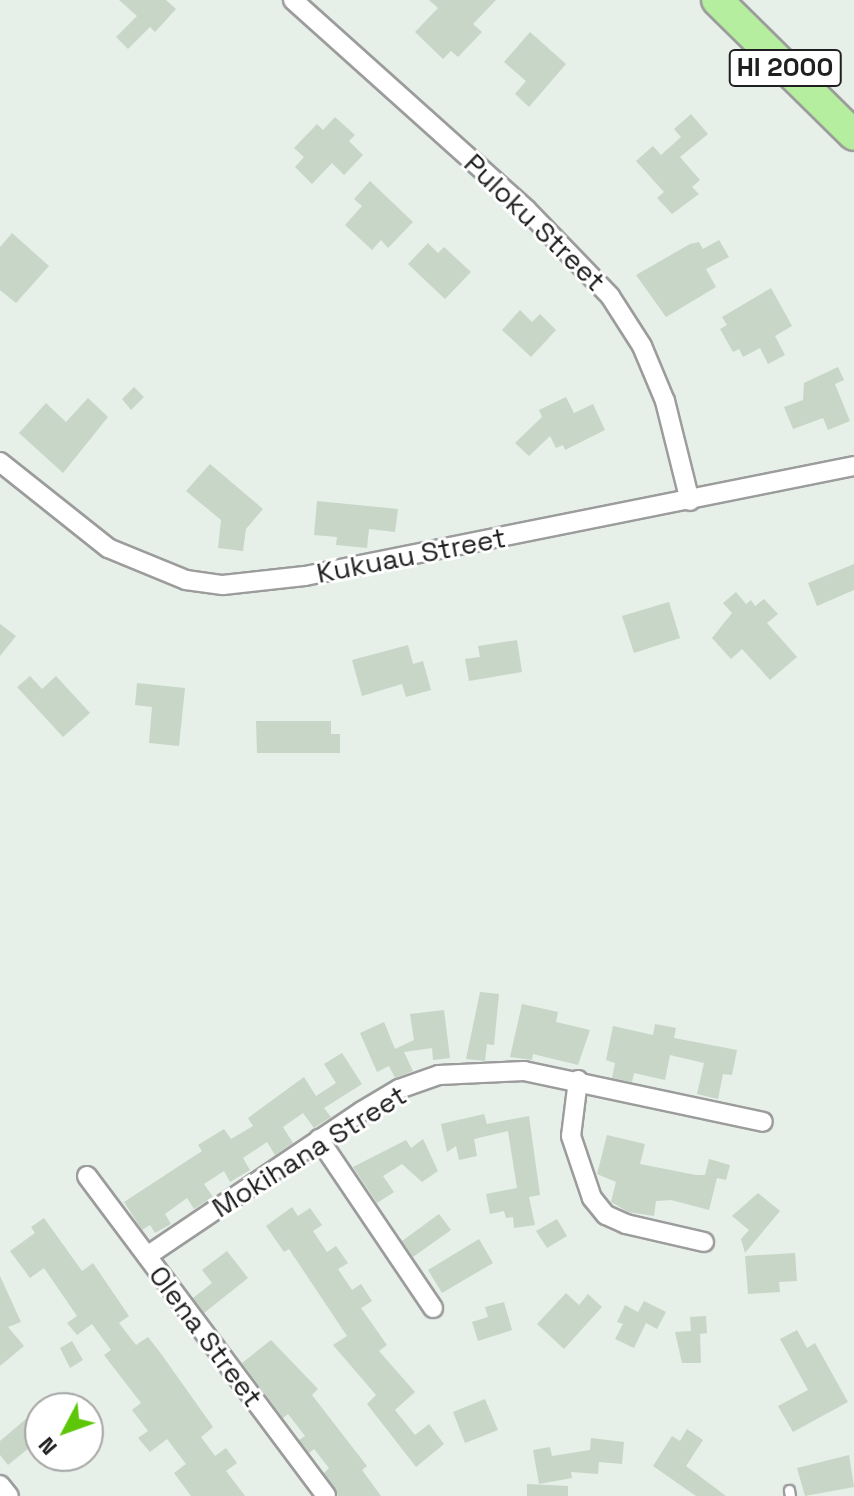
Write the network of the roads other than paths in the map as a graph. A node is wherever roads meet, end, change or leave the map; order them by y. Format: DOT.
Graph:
graph roads {
  1 [pos="293,0"];
  2 [pos="717,0"];
  3 [pos="854,135"];
  4 [pos="0,462"];
  5 [pos="854,466"];
  6 [pos="690,501"];
  7 [pos="578,1080"];
  8 [pos="763,1122"];
  9 [pos="319,1139"];
  10 [pos="87,1176"];
  11 [pos="704,1242"];
  12 [pos="147,1256"];
  13 [pos="433,1308"];
  14 [pos="0,1485"];
  15 [pos="9,1496"];
  16 [pos="326,1496"];
  1 -- 6 [label="street, Puloku Street"];
  2 -- 3 [label="highway, HI 2000"];
  4 -- 6 [label="street, Kukuau Street"];
  5 -- 6 [label="street, Kukuau Street"];
  7 -- 8 [label="street, Mokihana Street"];
  7 -- 9 [label="street, Mokihana Street"];
  7 -- 11 [label="street"];
  9 -- 12 [label="street, Mokihana Street"];
  9 -- 13 [label="street"];
  10 -- 12 [label="street, Olena Street"];
  12 -- 16 [label="street, Olena Street"];
  14 -- 15 [label="street"];
}
